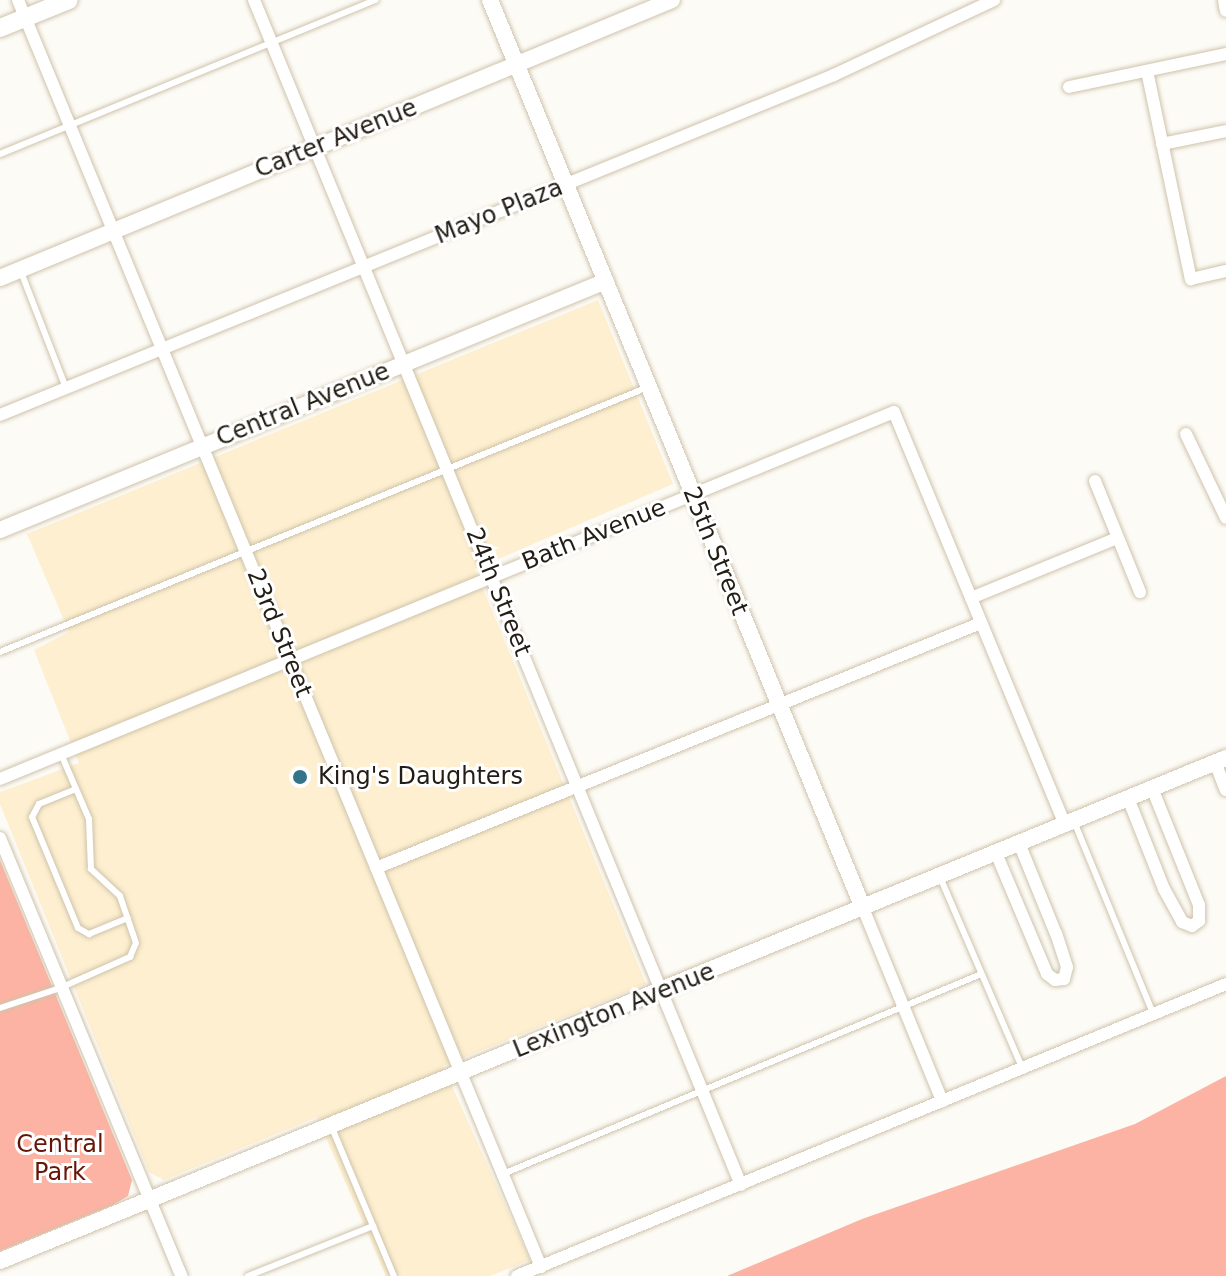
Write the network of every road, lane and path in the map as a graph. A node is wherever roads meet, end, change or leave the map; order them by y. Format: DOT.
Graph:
graph roads {
  1 [pos="69,0"];
  2 [pos="254,0"];
  3 [pos="376,0"];
  4 [pos="490,0"];
  5 [pos="672,0"];
  6 [pos="994,0"];
  7 [pos="1224,0"];
  8 [pos="22,9"];
  9 [pos="1226,11"];
  10 [pos="0,28"];
  11 [pos="272,43"];
  12 [pos="1226,54"];
  13 [pos="517,64"];
  14 [pos="1147,71"];
  15 [pos="1069,87"];
  16 [pos="70,126"];
  17 [pos="1226,131"];
  18 [pos="1162,144"];
  19 [pos="315,148"];
  20 [pos="0,154"];
  21 [pos="565,184"];
  22 [pos="113,231"];
  23 [pos="365,268"];
  24 [pos="20,270"];
  25 [pos="1226,271"];
  26 [pos="0,278"];
  27 [pos="606,281"];
  28 [pos="162,348"];
  29 [pos="403,363"];
  30 [pos="649,387"];
  31 [pos="66,388"];
  32 [pos="0,415"];
  33 [pos="1186,434"];
  34 [pos="202,446"];
  35 [pos="448,469"];
  36 [pos="1095,481"];
  37 [pos="692,495"];
  38 [pos="1225,513"];
  39 [pos="0,530"];
  40 [pos="1117,538"];
  41 [pos="246,553"];
  42 [pos="491,578"];
  43 [pos="1140,592"];
  44 [pos="971,598"];
  45 [pos="981,623"];
  46 [pos="0,652"];
  47 [pos="290,660"];
  48 [pos="778,703"];
  49 [pos="61,754"];
  50 [pos="1221,760"];
  51 [pos="0,779"];
  52 [pos="577,785"];
  53 [pos="1152,788"];
  54 [pos="76,789"];
  55 [pos="1226,790"];
  56 [pos="1128,798"];
  57 [pos="1069,822"];
  58 [pos="0,838"];
  59 [pos="1019,843"];
  60 [pos="996,853"];
  61 [pos="376,868"];
  62 [pos="940,877"];
  63 [pos="1189,879"];
  64 [pos="1164,889"];
  65 [pos="1041,896"];
  66 [pos="1018,906"];
  67 [pos="863,908"];
  68 [pos="128,918"];
  69 [pos="1056,934"];
  70 [pos="1033,943"];
  71 [pos="981,974"];
  72 [pos="1226,984"];
  73 [pos="60,988"];
  74 [pos="662,992"];
  75 [pos="904,1007"];
  76 [pos="0,1008"];
  77 [pos="1154,1013"];
  78 [pos="1022,1067"];
  79 [pos="460,1073"];
  80 [pos="703,1090"];
  81 [pos="942,1101"];
  82 [pos="331,1125"];
  83 [pos="503,1174"];
  84 [pos="741,1185"];
  85 [pos="148,1199"];
  86 [pos="373,1226"];
  87 [pos="0,1261"];
  88 [pos="541,1267"];
  89 [pos="181,1276"];
  90 [pos="248,1276"];
  91 [pos="394,1276"];
  92 [pos="517,1276"];
  1 -- 8 [label="main road"];
  2 -- 11 [label="street, 24th Street"];
  3 -- 11 [label="lane"];
  4 -- 13 [label="street, 25th Street"];
  5 -- 13 [label="street, Carter Avenue"];
  6 -- 21 [label="street, Mayo Plaza"];
  7 -- 9 [label="street"];
  8 -- 10 [label="main road"];
  8 -- 16 [label="street, 23rd Street"];
  11 -- 16 [label="lane"];
  11 -- 19 [label="street, 24th Street"];
  12 -- 14 [label="street"];
  13 -- 19 [label="street, Carter Avenue"];
  13 -- 21 [label="street, 25th Street"];
  14 -- 15 [label="street"];
  14 -- 18 [label="street"];
  16 -- 20 [label="lane"];
  16 -- 22 [label="street, 23rd Street"];
  17 -- 18 [label="street"];
  18 -- 25 [label="street"];
  19 -- 22 [label="street, Carter Avenue"];
  19 -- 23 [label="street, 24th Street"];
  21 -- 23 [label="street, Mayo Plaza"];
  21 -- 27 [label="street, 25th Street"];
  22 -- 24 [label="street, Carter Avenue"];
  22 -- 28 [label="street, 23rd Street"];
  23 -- 28 [label="street, Mayo Plaza"];
  23 -- 29 [label="street, 24th Street"];
  24 -- 26 [label="street, Carter Avenue"];
  24 -- 31 [label="lane"];
  27 -- 29 [label="street, Central Avenue"];
  27 -- 30 [label="street, 25th Street"];
  28 -- 31 [label="street, Mayo Plaza"];
  28 -- 34 [label="street, 23rd Street"];
  29 -- 34 [label="street, Central Avenue"];
  29 -- 35 [label="street, 24th Street"];
  30 -- 35 [label="lane"];
  30 -- 37 [label="street, 25th Street"];
  31 -- 32 [label="street, Mayo Plaza"];
  33 -- 38 [label="street"];
  34 -- 39 [label="street, Central Avenue"];
  34 -- 41 [label="street, 23rd Street"];
  35 -- 41 [label="lane"];
  35 -- 42 [label="street, 24th Street"];
  36 -- 40 [label="street"];
  37 -- 42 [label="street, Bath Avenue"];
  37 -- 44 [label="street, Bath Avenue"];
  37 -- 48 [label="street, 25th Street"];
  40 -- 43 [label="street"];
  40 -- 44 [label="street"];
  41 -- 46 [label="lane"];
  41 -- 47 [label="street, 23rd Street"];
  42 -- 47 [label="street, Bath Avenue"];
  42 -- 52 [label="street, 24th Street"];
  44 -- 45 [label="street"];
  45 -- 48 [label="street"];
  45 -- 57 [label="street"];
  47 -- 49 [label="street, Bath Avenue"];
  47 -- 61 [label="street, 23rd Street"];
  48 -- 52 [label="street"];
  48 -- 67 [label="street, 25th Street"];
  49 -- 51 [label="street, Bath Avenue"];
  49 -- 54 [label="lane"];
  50 -- 53 [label="street, Lexington Avenue"];
  50 -- 55 [label="street"];
  52 -- 61 [label="street"];
  52 -- 74 [label="street, 24th Street"];
  53 -- 56 [label="street, Lexington Avenue"];
  53 -- 63 [label="street"];
  54 -- 68 [label="lane"];
  54 -- 68 [label="lane"];
  56 -- 57 [label="street, Lexington Avenue"];
  56 -- 64 [label="street"];
  57 -- 59 [label="street, Lexington Avenue"];
  57 -- 77 [label="lane"];
  58 -- 73 [label="street"];
  59 -- 60 [label="street, Lexington Avenue"];
  59 -- 65 [label="street"];
  60 -- 62 [label="street, Lexington Avenue"];
  60 -- 66 [label="street"];
  61 -- 79 [label="street, 23rd Street"];
  62 -- 67 [label="street, Lexington Avenue"];
  62 -- 71 [label="lane"];
  63 -- 64 [label="street"];
  63 -- 64 [label="street"];
  65 -- 66 [label="street"];
  65 -- 69 [label="street"];
  66 -- 70 [label="street"];
  67 -- 74 [label="street, Lexington Avenue"];
  67 -- 75 [label="street, 25th Street"];
  68 -- 73 [label="lane"];
  69 -- 70 [label="street"];
  69 -- 70 [label="street"];
  71 -- 75 [label="lane"];
  71 -- 78 [label="lane"];
  72 -- 77 [label="street"];
  73 -- 76 [label="lane"];
  73 -- 85 [label="street"];
  74 -- 79 [label="street, Lexington Avenue"];
  74 -- 80 [label="street, 24th Street"];
  75 -- 80 [label="lane"];
  75 -- 81 [label="street, 25th Street"];
  77 -- 78 [label="street"];
  78 -- 81 [label="street"];
  79 -- 82 [label="street, Lexington Avenue"];
  79 -- 83 [label="street, 23rd Street"];
  80 -- 83 [label="lane"];
  80 -- 84 [label="street, 24th Street"];
  81 -- 84 [label="street"];
  82 -- 85 [label="street, Lexington Avenue"];
  82 -- 86 [label="lane"];
  83 -- 88 [label="street, 23rd Street"];
  84 -- 88 [label="street"];
  85 -- 87 [label="street, Lexington Avenue"];
  85 -- 89 [label="street"];
  86 -- 90 [label="lane"];
  86 -- 91 [label="lane"];
  88 -- 92 [label="street"];
}
